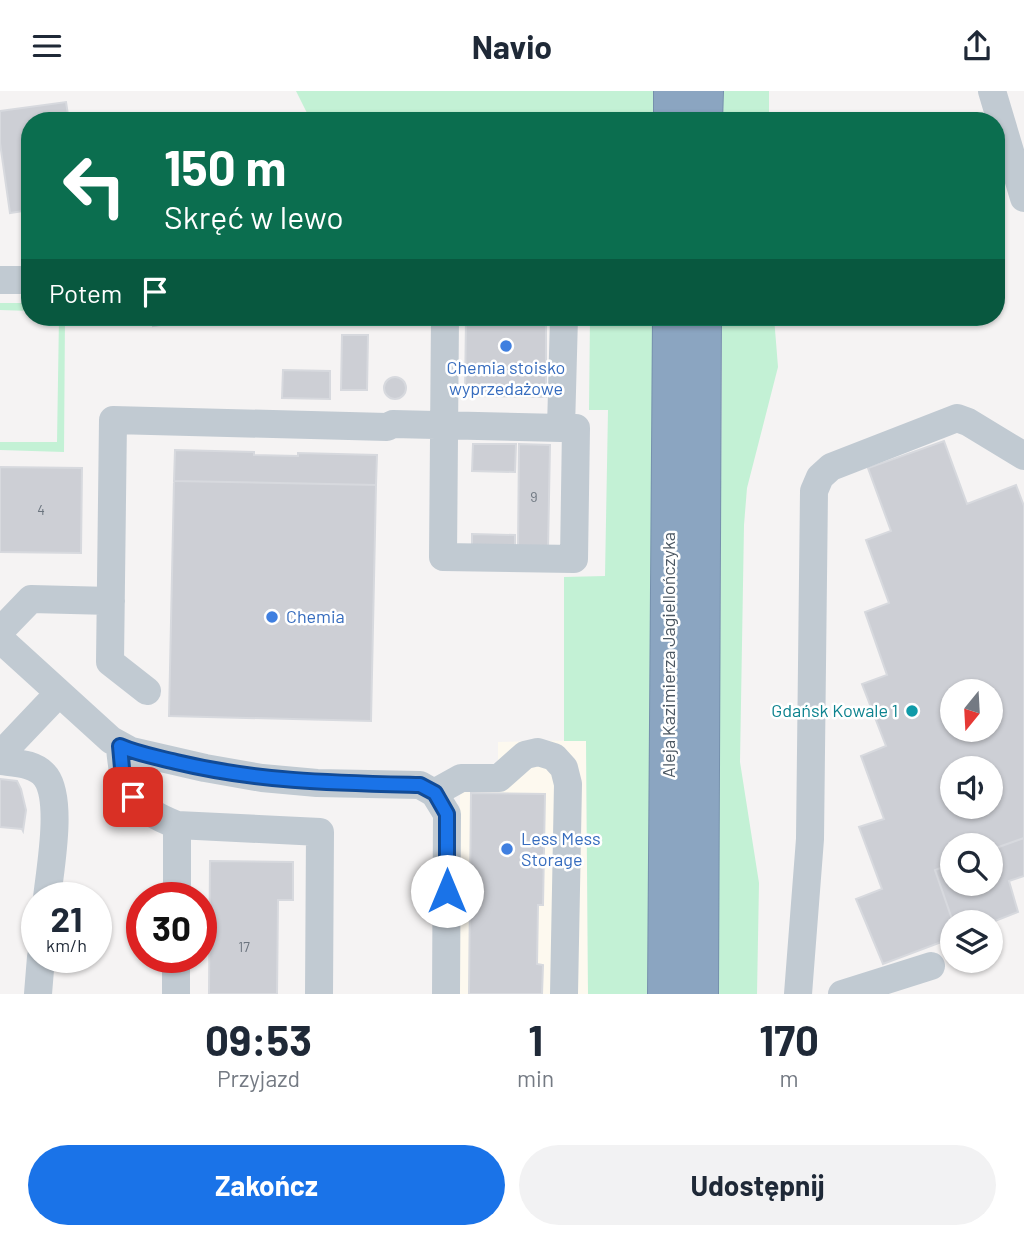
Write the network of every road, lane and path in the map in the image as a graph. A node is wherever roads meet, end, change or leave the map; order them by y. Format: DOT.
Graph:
graph roads {
  1 [pos="673,91"];
  2 [pos="704,91"];
  3 [pos="992,91"];
  4 [pos="673,112"];
  5 [pos="704,112"];
  6 [pos="998,112"];
  7 [pos="1005,134"];
  8 [pos="1024,198"];
  9 [pos="0,280"];
  10 [pos="21,280"];
  11 [pos="445,326"];
  12 [pos="564,326"];
  13 [pos="672,326"];
  14 [pos="702,326"];
  15 [pos="444,425"];
  16 [pos="561,428"];
  17 [pos="1024,456"];
  18 [pos="111,601"];
  19 [pos="0,631"];
  20 [pos="0,639"];
  21 [pos="147,691"];
  22 [pos="59,693"];
  23 [pos="120,746"];
  24 [pos="0,755"];
  25 [pos="0,761"];
  26 [pos="435,793"];
  27 [pos="177,825"];
  28 [pos="49,882"];
  29 [pos="177,882"];
  30 [pos="931,966"];
  31 [pos="40,973"];
  32 [pos="176,973"];
  33 [pos="38,994"];
  34 [pos="176,994"];
  35 [pos="319,994"];
  36 [pos="446,994"];
  37 [pos="564,994"];
  38 [pos="667,994"];
  39 [pos="699,994"];
  40 [pos="798,994"];
  41 [pos="842,994"];
  1 -- 4 [label="highway"];
  2 -- 5 [label="highway"];
  3 -- 6 [label="street"];
  7 -- 8 [label="street"];
  9 -- 10 [label="street"];
  11 -- 15 [label="street"];
  12 -- 16 [label="street"];
  13 -- 38 [label="highway, Aleja Kazimierza Jagiellończyka"];
  14 -- 39 [label="highway, Aleja Kazimierza Jagiellończyka"];
  15 -- 16 [label="street"];
  15 -- 16 [label="street"];
  15 -- 18 [label="street"];
  17 -- 40 [label="street"];
  18 -- 19 [label="street"];
  18 -- 21 [label="street"];
  20 -- 22 [label="street"];
  22 -- 23 [label="street"];
  22 -- 24 [label="street"];
  23 -- 26 [label="street"];
  23 -- 27 [label="street"];
  25 -- 28 [label="street"];
  26 -- 36 [label="street"];
  26 -- 37 [label="street"];
  27 -- 29 [label="street"];
  27 -- 35 [label="street"];
  30 -- 41 [label="street"];
  31 -- 33 [label="street"];
  32 -- 34 [label="street"];
}
